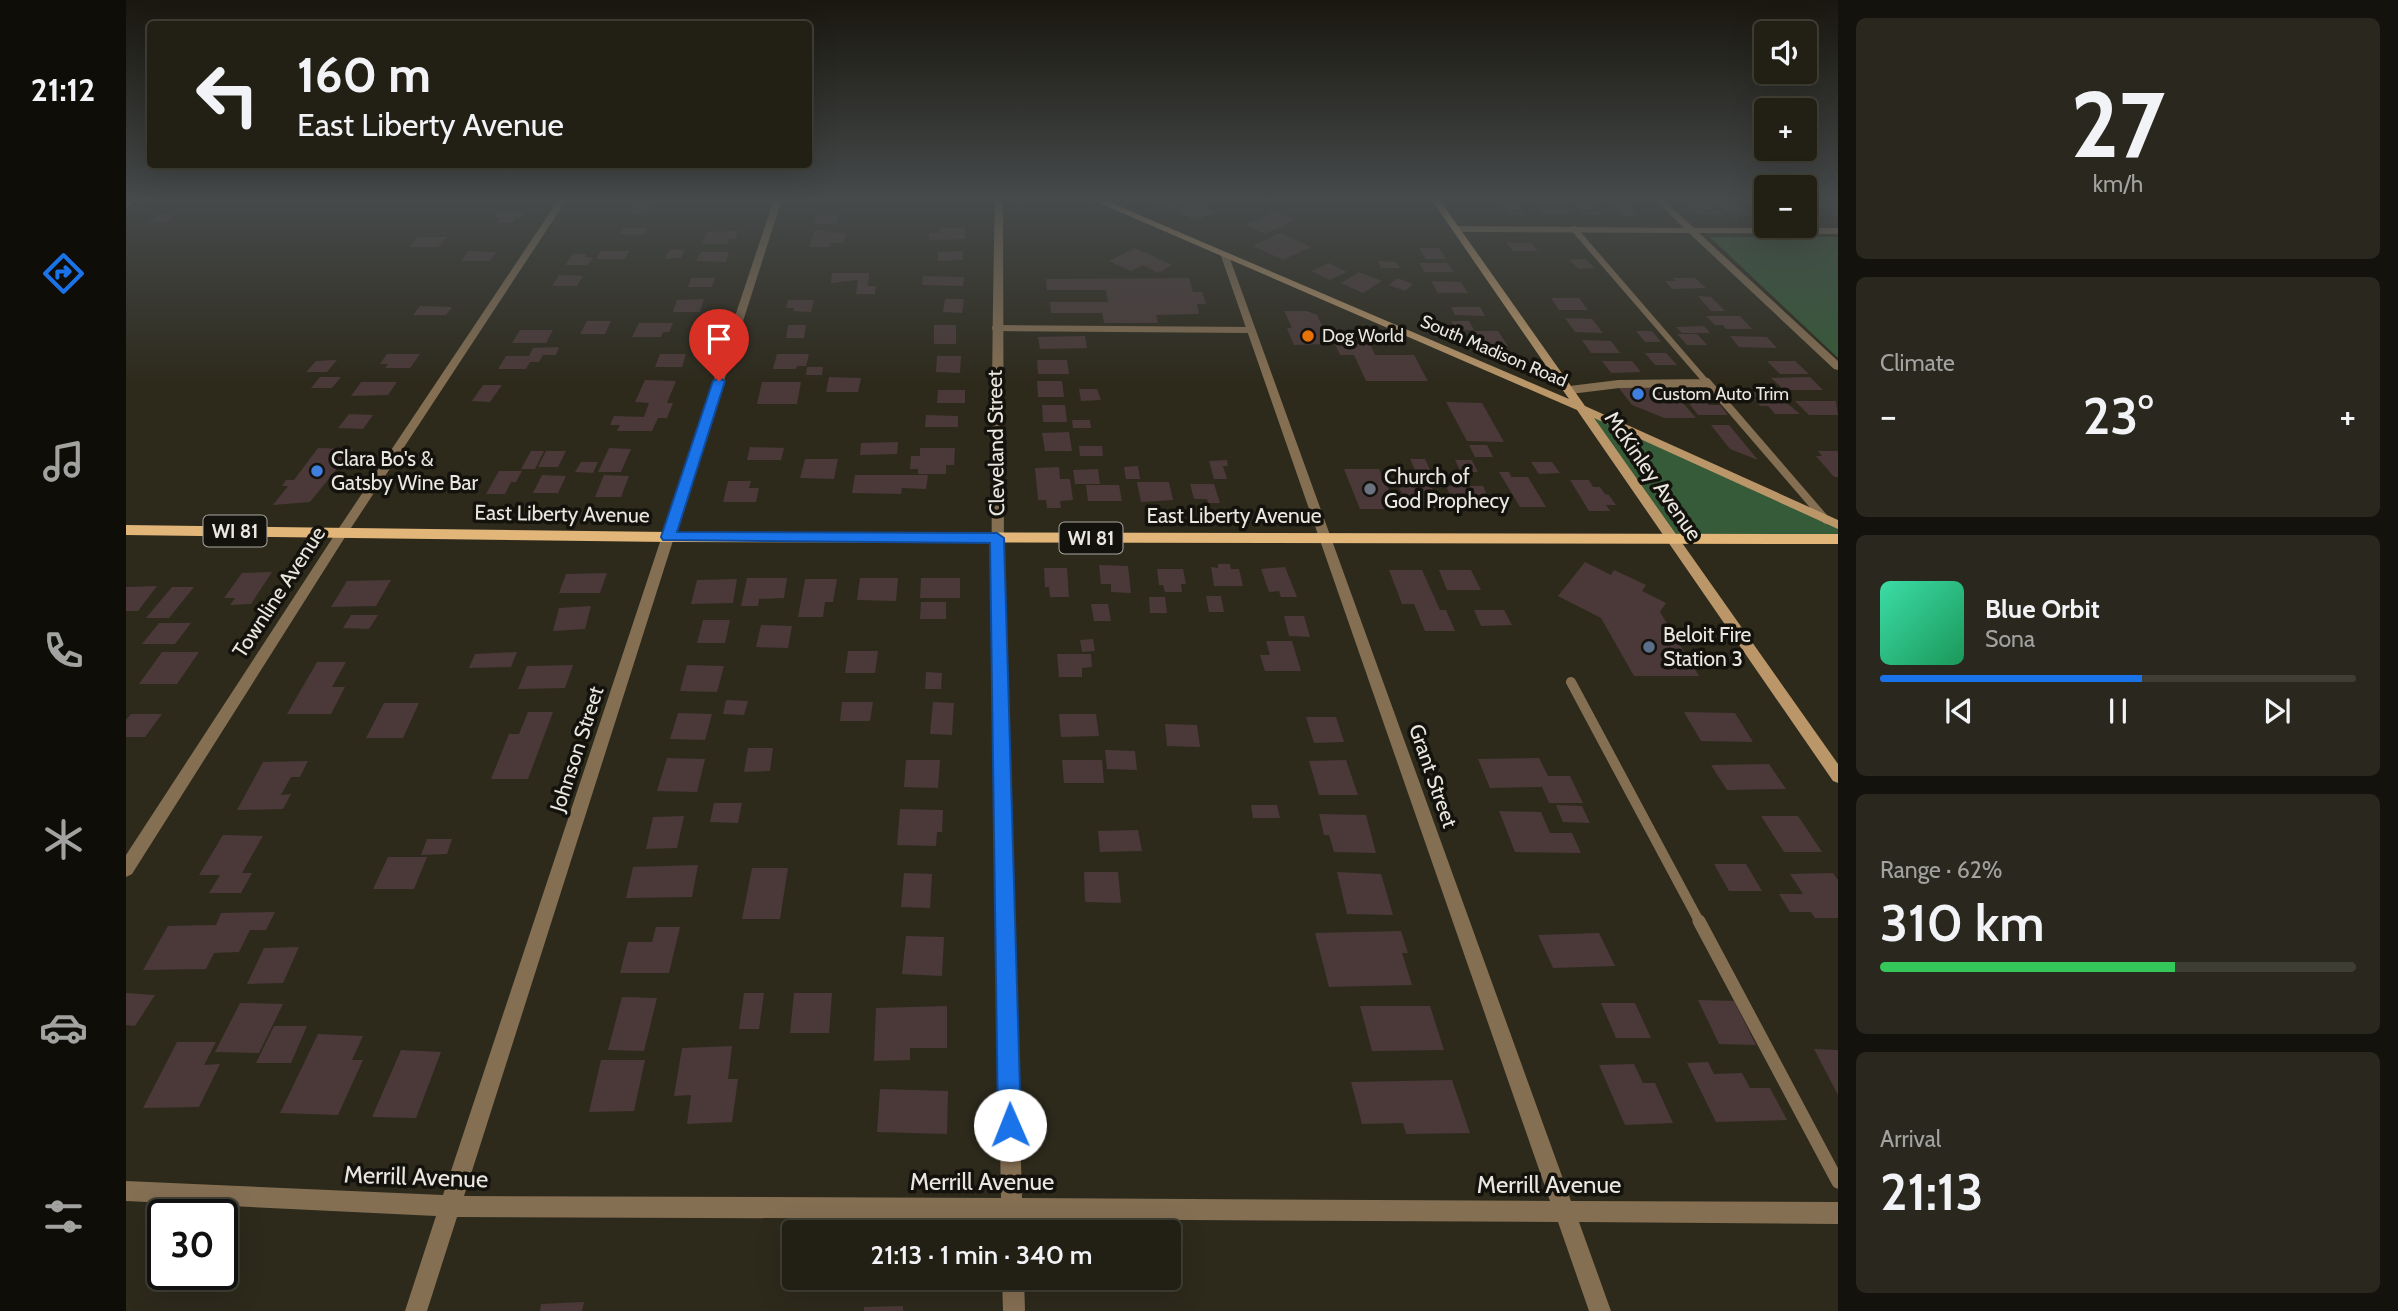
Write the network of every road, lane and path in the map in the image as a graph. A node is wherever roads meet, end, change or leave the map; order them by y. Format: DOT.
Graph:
graph roads {
  1 [pos="522,260"];
  2 [pos="758,260"];
  3 [pos="997,260"];
  4 [pos="1227,260"];
  5 [pos="1235,260"];
  6 [pos="1479,260"];
  7 [pos="1601,260"];
  8 [pos="1723,260"];
  9 [pos="995,328"];
  10 [pos="1252,330"];
  11 [pos="1838,367"];
  12 [pos="1707,383"];
  13 [pos="1570,390"];
  14 [pos="1583,409"];
  15 [pos="1826,520"];
  16 [pos="1838,526"];
  17 [pos="126,530"];
  18 [pos="343,531"];
  19 [pos="668,537"];
  20 [pos="1326,537"];
  21 [pos="997,538"];
  22 [pos="1672,538"];
  23 [pos="1838,539"];
  24 [pos="1571,682"];
  25 [pos="1838,776"];
  26 [pos="126,869"];
  27 [pos="1838,1182"];
  28 [pos="126,1191"];
  29 [pos="448,1206"];
  30 [pos="1011,1209"];
  31 [pos="1565,1212"];
  32 [pos="1838,1213"];
  33 [pos="1011,1220"];
  34 [pos="1013,1290"];
  35 [pos="416,1311"];
  36 [pos="1014,1311"];
  37 [pos="1600,1311"];
  1 -- 18 [label="street, Townline Avenue"];
  2 -- 19 [label="street, Johnson Street"];
  3 -- 9 [label="street, Cleveland Street"];
  4 -- 10 [label="street, Grant Street"];
  5 -- 14 [label="street, South Madison Road"];
  6 -- 13 [label="street, McKinley Avenue"];
  7 -- 12 [label="lane"];
  8 -- 11 [label="street"];
  9 -- 10 [label="lane"];
  9 -- 21 [label="street, Cleveland Street"];
  10 -- 20 [label="street, Grant Street"];
  12 -- 13 [label="lane"];
  12 -- 15 [label="lane"];
  13 -- 14 [label="street, McKinley Avenue"];
  14 -- 15 [label="street, South Madison Road"];
  14 -- 22 [label="street, McKinley Avenue"];
  15 -- 16 [label="street, South Madison Road"];
  17 -- 18 [label="main road, East Liberty Avenue / WI 81"];
  18 -- 19 [label="main road, East Liberty Avenue / WI 81"];
  18 -- 26 [label="street, Townline Avenue"];
  19 -- 21 [label="main road, East Liberty Avenue / WI 81"];
  19 -- 29 [label="street, Johnson Street"];
  20 -- 21 [label="main road, East Liberty Avenue / WI 81"];
  20 -- 22 [label="main road, East Liberty Avenue / WI 81"];
  20 -- 31 [label="street, Grant Street"];
  21 -- 30 [label="street, Cleveland Street"];
  22 -- 23 [label="main road, East Liberty Avenue / WI 81"];
  22 -- 25 [label="street, McKinley Avenue"];
  24 -- 27 [label="lane"];
  28 -- 29 [label="street, Merrill Avenue"];
  29 -- 30 [label="street, Merrill Avenue"];
  29 -- 35 [label="street, Johnson Street"];
  30 -- 31 [label="street, Merrill Avenue"];
  30 -- 33 [label="street, Cleveland Street"];
  31 -- 32 [label="street, Merrill Avenue"];
  31 -- 37 [label="street, Grant Street"];
  34 -- 36 [label="street"];
}
